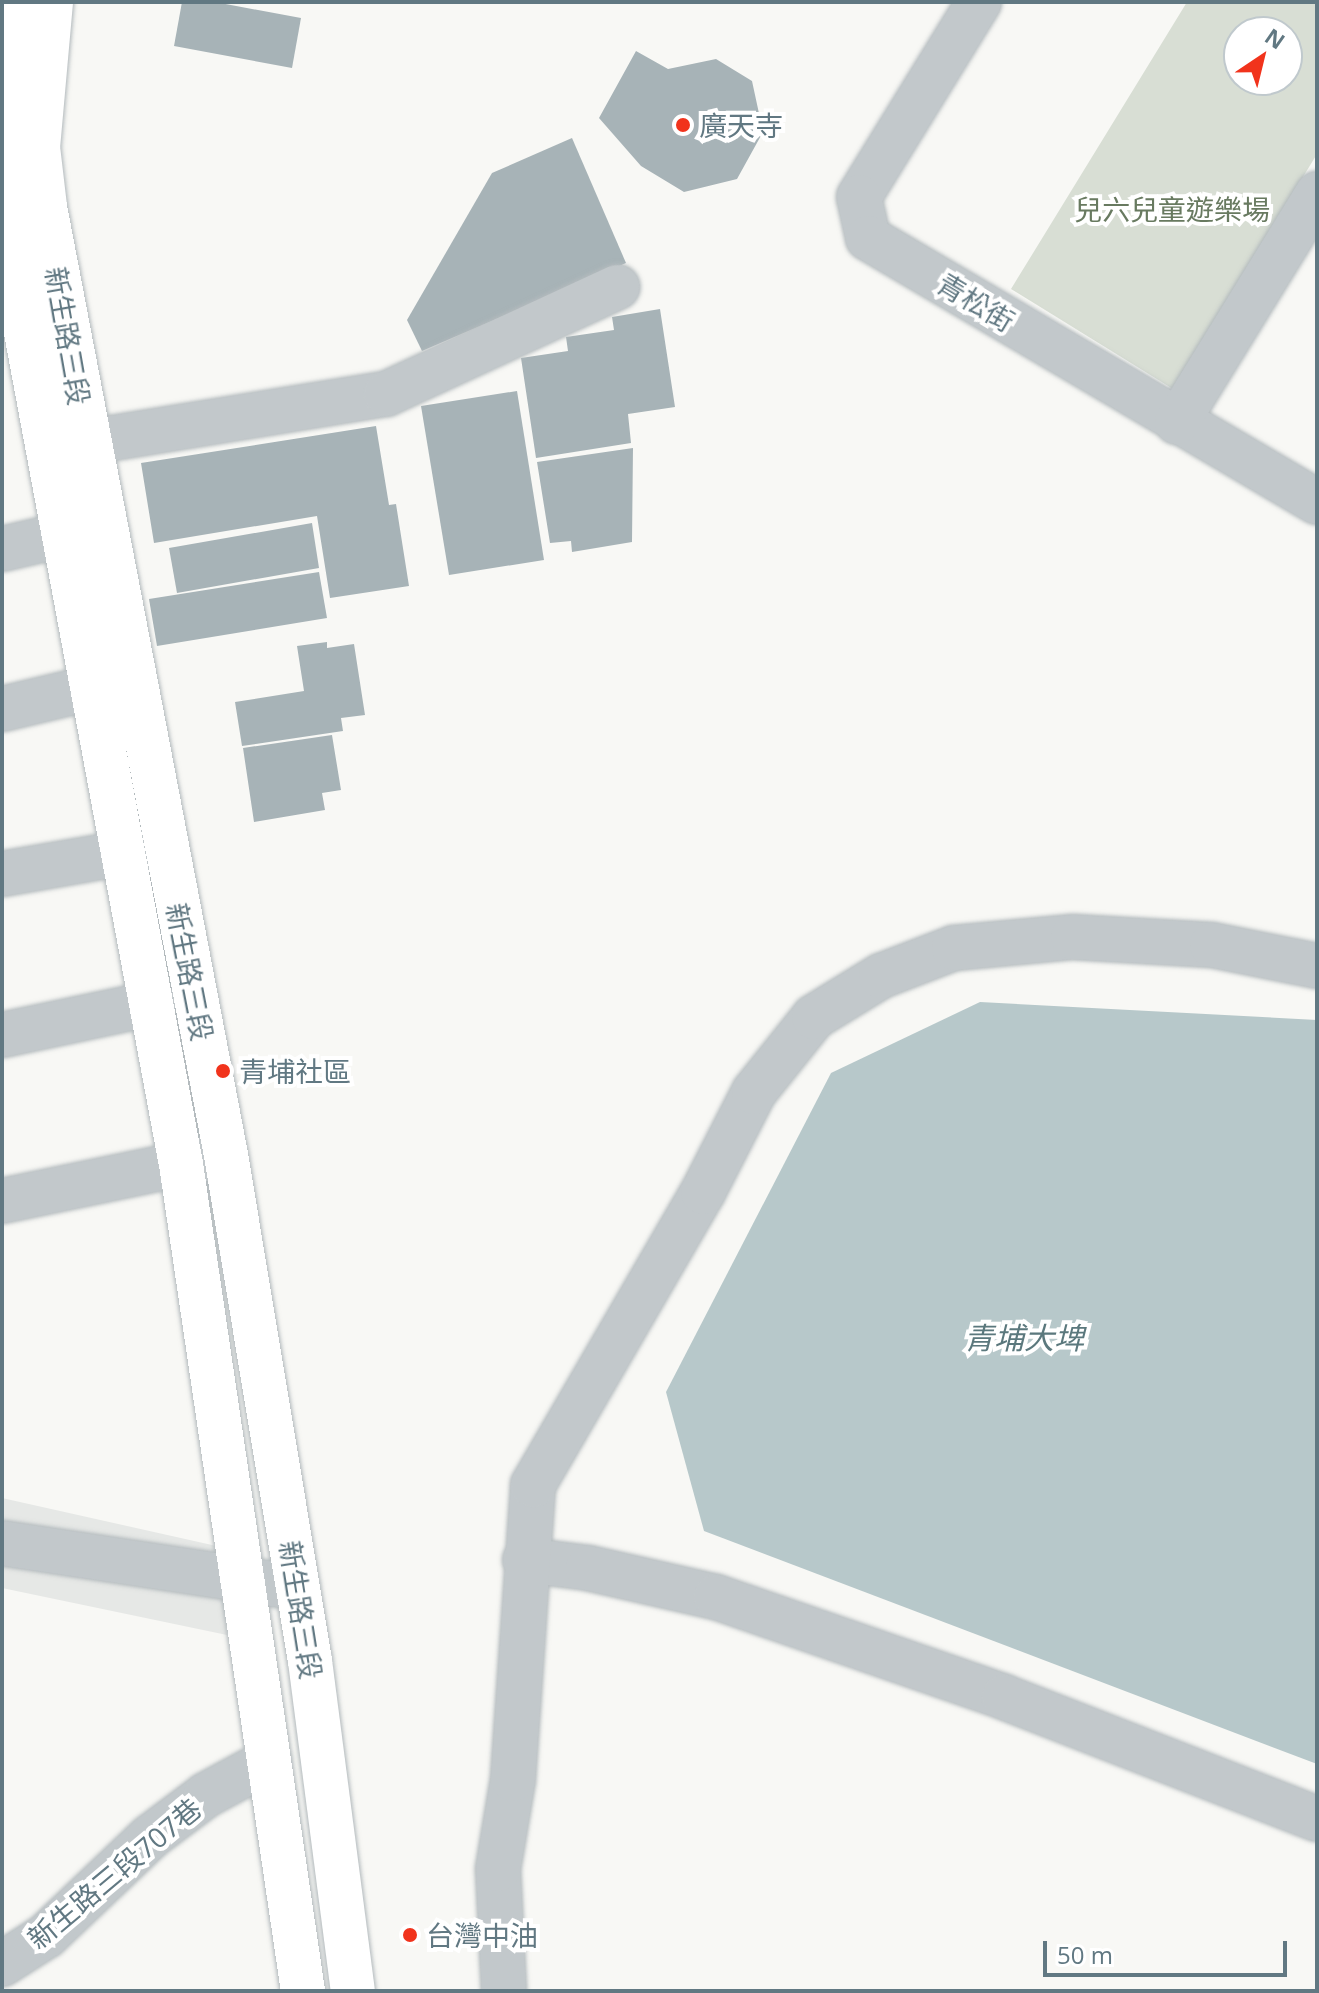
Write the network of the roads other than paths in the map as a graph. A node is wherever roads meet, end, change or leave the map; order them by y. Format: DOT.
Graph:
graph roads {
  1 [pos="12,2"];
  2 [pos="51,2"];
  3 [pos="979,2"];
  4 [pos="1317,194"];
  5 [pos="618,287"];
  6 [pos="1177,422"];
  7 [pos="88,442"];
  8 [pos="1317,502"];
  9 [pos="86,530"];
  10 [pos="2,549"];
  11 [pos="94,687"];
  12 [pos="2,709"];
  13 [pos="145,849"];
  14 [pos="2,874"];
  15 [pos="1317,966"];
  16 [pos="154,1003"];
  17 [pos="2,1035"];
  18 [pos="226,1155"];
  19 [pos="181,1164"];
  20 [pos="2,1201"];
  21 [pos="2,1543"];
  22 [pos="525,1560"];
  23 [pos="243,1580"];
  24 [pos="298,1588"];
  25 [pos="269,1761"];
  26 [pos="1317,1819"];
  27 [pos="2,1964"];
  28 [pos="303,1991"];
  29 [pos="353,1991"];
  30 [pos="504,1991"];
  1 -- 9 [label="main road, 新生路三段"];
  2 -- 7 [label="main road, 新生路三段"];
  3 -- 6 [label="street, 青松街"];
  4 -- 6 [label="street"];
  5 -- 7 [label="street"];
  6 -- 8 [label="street, 青松街"];
  7 -- 9 [label="main road, 新生路三段"];
  9 -- 10 [label="street"];
  9 -- 11 [label="main road, 新生路三段"];
  9 -- 13 [label="main road, 新生路三段"];
  11 -- 12 [label="street"];
  11 -- 13 [label="main road, 新生路三段"];
  13 -- 14 [label="street"];
  13 -- 16 [label="main road, 新生路三段"];
  13 -- 18 [label="main road, 新生路三段"];
  15 -- 22 [label="street"];
  16 -- 17 [label="street"];
  16 -- 19 [label="main road, 新生路三段"];
  18 -- 19 [label="street"];
  18 -- 24 [label="main road, 新生路三段"];
  19 -- 20 [label="street"];
  19 -- 23 [label="main road, 新生路三段"];
  21 -- 23 [label="street"];
  22 -- 26 [label="street"];
  22 -- 30 [label="street"];
  23 -- 24 [label="street"];
  23 -- 25 [label="main road, 新生路三段"];
  24 -- 29 [label="main road, 新生路三段"];
  25 -- 27 [label="street, 新生路三段707巷"];
  25 -- 28 [label="main road, 新生路三段"];
}
